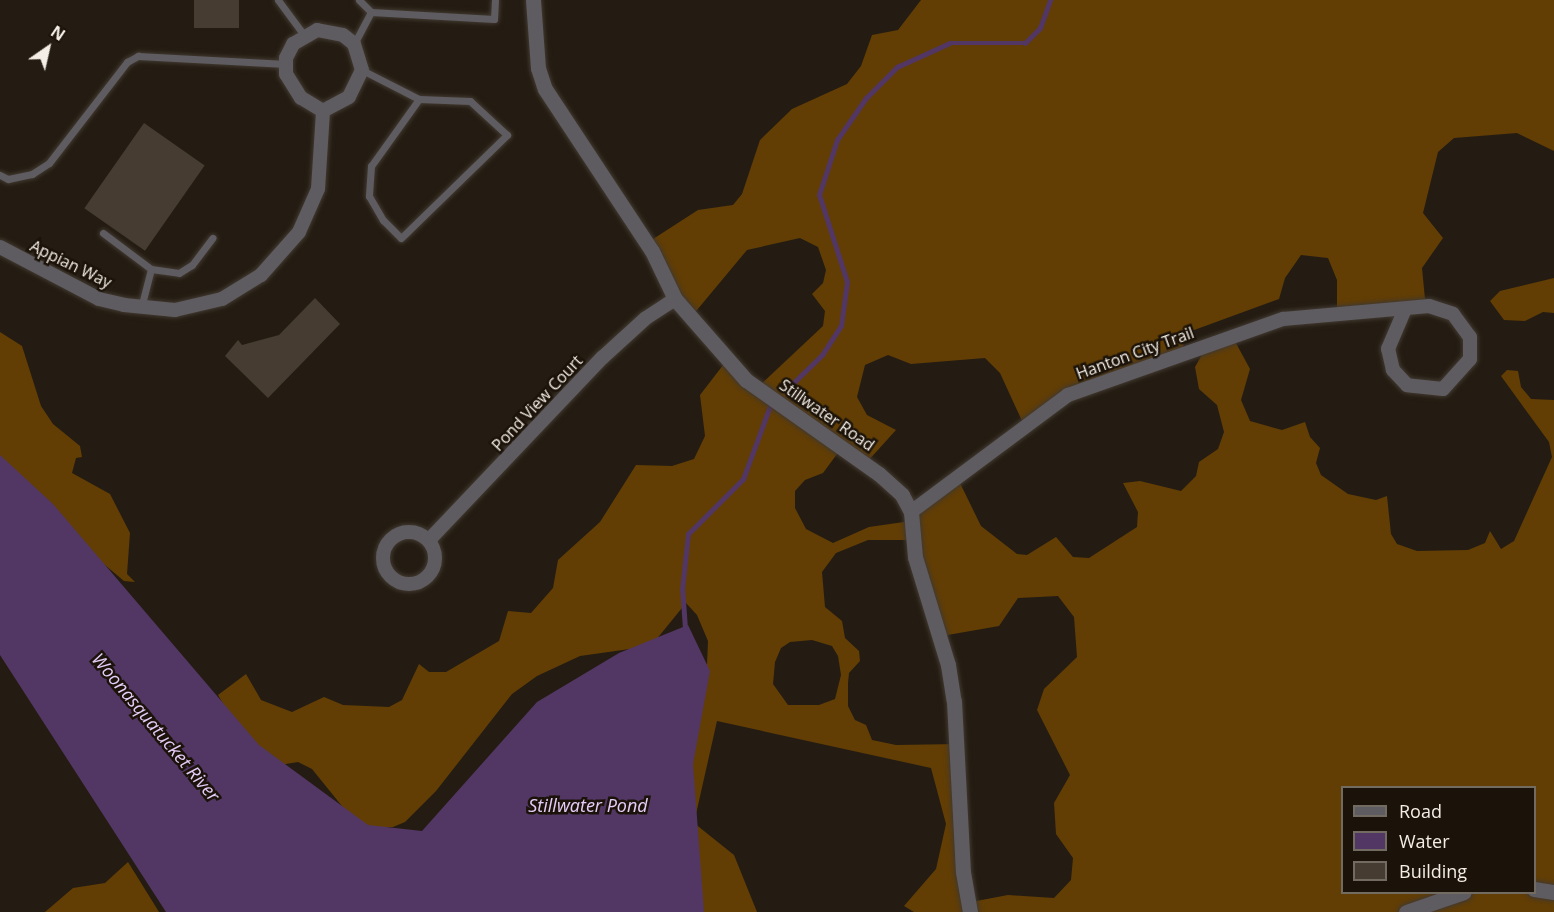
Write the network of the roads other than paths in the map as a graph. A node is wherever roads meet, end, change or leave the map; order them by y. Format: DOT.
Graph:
graph roads {
  1 [pos="278,0"];
  2 [pos="359,0"];
  3 [pos="495,0"];
  4 [pos="533,0"];
  5 [pos="371,12"];
  6 [pos="304,35"];
  7 [pos="354,44"];
  8 [pos="286,64"];
  9 [pos="362,70"];
  10 [pos="419,99"];
  11 [pos="323,111"];
  12 [pos="0,175"];
  13 [pos="103,233"];
  14 [pos="213,238"];
  15 [pos="0,247"];
  16 [pos="151,269"];
  17 [pos="675,299"];
  18 [pos="141,308"];
  19 [pos="1405,309"];
  20 [pos="911,512"];
  21 [pos="430,539"];
  22 [pos="1536,889"];
  23 [pos="1554,892"];
  24 [pos="1458,894"];
  25 [pos="970,912"];
  26 [pos="1406,912"];
  1 -- 6 [label="lane"];
  2 -- 5 [label="lane"];
  3 -- 5 [label="lane"];
  4 -- 17 [label="street, Stillwater Road"];
  5 -- 7 [label="lane"];
  6 -- 7 [label="street"];
  6 -- 8 [label="street"];
  7 -- 9 [label="street"];
  8 -- 11 [label="street"];
  8 -- 12 [label="lane"];
  9 -- 10 [label="lane"];
  9 -- 11 [label="street"];
  10 -- 10 [label="lane"];
  11 -- 18 [label="street, Appian Way"];
  13 -- 16 [label="lane"];
  14 -- 16 [label="lane"];
  15 -- 18 [label="street, Appian Way"];
  16 -- 18 [label="lane"];
  17 -- 20 [label="street, Stillwater Road"];
  17 -- 21 [label="street, Pond View Court"];
  19 -- 19 [label="street"];
  19 -- 20 [label="street, Hanton City Trail"];
  20 -- 25 [label="street, Stillwater Road"];
  22 -- 23 [label="street"];
  24 -- 26 [label="street"];
}
